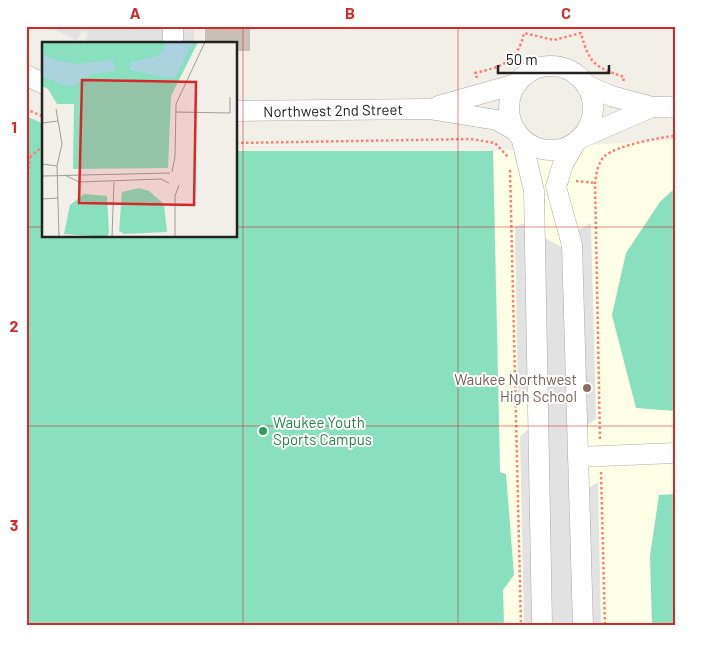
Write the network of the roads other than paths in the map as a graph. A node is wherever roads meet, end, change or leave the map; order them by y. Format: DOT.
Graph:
graph roads {
  1 [pos="173,26"];
  2 [pos="173,42"];
  3 [pos="26,75"];
  4 [pos="42,83"];
  5 [pos="516,84"];
  6 [pos="586,85"];
  7 [pos="675,106"];
  8 [pos="652,107"];
  9 [pos="429,109"];
  10 [pos="238,111"];
  11 [pos="518,134"];
  12 [pos="578,141"];
  13 [pos="565,222"];
  14 [pos="534,226"];
  15 [pos="675,453"];
  16 [pos="578,457"];
  17 [pos="542,626"];
  18 [pos="583,626"];
  1 -- 2 [label="street"];
  3 -- 4 [label="street"];
  5 -- 6 [label="street, Northwest 2nd Street"];
  5 -- 9 [label="street, Northwest 2nd Street"];
  5 -- 11 [label="street"];
  6 -- 8 [label="street, Northwest 2nd Street"];
  6 -- 12 [label="street"];
  7 -- 8 [label="street, Northwest 2nd Street"];
  8 -- 12 [label="street, Northwest 2nd Street"];
  9 -- 10 [label="street, Northwest 2nd Street"];
  9 -- 11 [label="street, Northwest 2nd Street"];
  11 -- 12 [label="street, Northwest 2nd Street"];
  11 -- 14 [label="street"];
  12 -- 13 [label="street"];
  13 -- 14 [label="street"];
  13 -- 16 [label="street"];
  14 -- 17 [label="street"];
  15 -- 16 [label="street"];
  16 -- 18 [label="street"];
}
